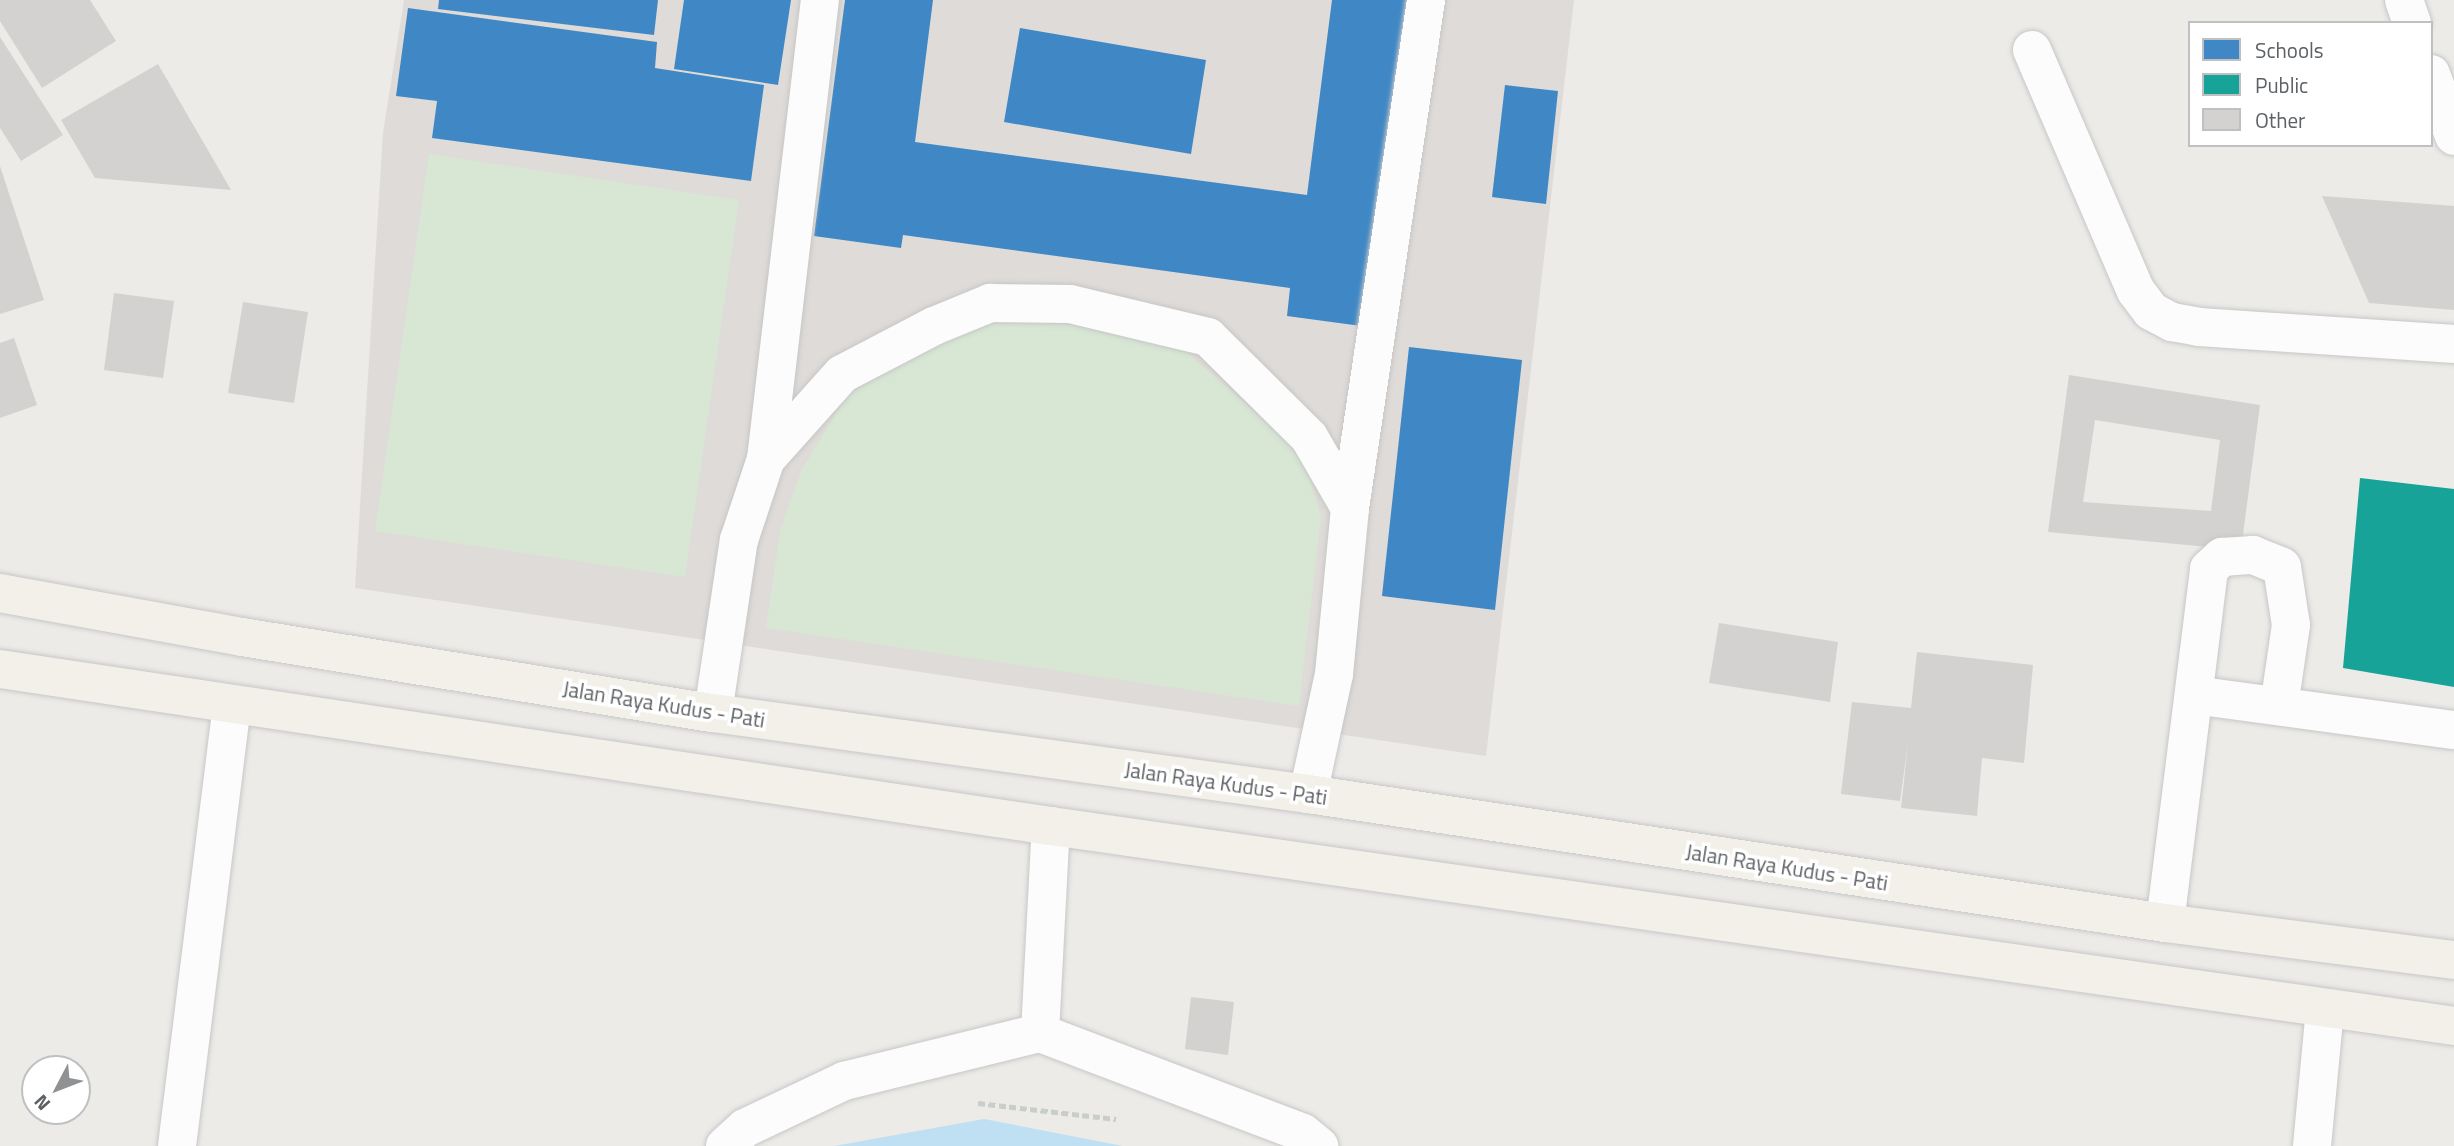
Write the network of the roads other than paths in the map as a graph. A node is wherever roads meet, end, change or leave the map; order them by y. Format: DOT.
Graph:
graph roads {
  1 [pos="820,0"];
  2 [pos="1426,0"];
  3 [pos="2404,0"];
  4 [pos="2411,21"];
  5 [pos="2032,50"];
  6 [pos="2433,80"];
  7 [pos="2454,136"];
  8 [pos="2454,344"];
  9 [pos="766,459"];
  10 [pos="1350,508"];
  11 [pos="0,593"];
  12 [pos="0,670"];
  13 [pos="2194,695"];
  14 [pos="232,706"];
  15 [pos="2279,706"];
  16 [pos="713,713"];
  17 [pos="2454,730"];
  18 [pos="1308,794"];
  19 [pos="1051,826"];
  20 [pos="2165,923"];
  21 [pos="2454,960"];
  22 [pos="2325,1009"];
  23 [pos="2454,1026"];
  24 [pos="1040,1033"];
  25 [pos="177,1146"];
  26 [pos="725,1146"];
  27 [pos="1319,1146"];
  28 [pos="2312,1146"];
  1 -- 9 [label="street"];
  2 -- 10 [label="street"];
  3 -- 4 [label="street"];
  5 -- 8 [label="street"];
  6 -- 7 [label="street"];
  9 -- 10 [label="street"];
  9 -- 16 [label="street"];
  10 -- 18 [label="street"];
  11 -- 16 [label="main road, Jalan Raya Kudus - Pati"];
  12 -- 14 [label="main road"];
  13 -- 15 [label="street"];
  13 -- 15 [label="street"];
  13 -- 20 [label="street"];
  14 -- 19 [label="main road"];
  14 -- 25 [label="street"];
  15 -- 17 [label="street"];
  16 -- 18 [label="main road, Jalan Raya Kudus - Pati"];
  18 -- 20 [label="main road, Jalan Raya Kudus - Pati"];
  19 -- 22 [label="main road"];
  19 -- 24 [label="street"];
  20 -- 21 [label="main road, Jalan Raya Kudus - Pati"];
  22 -- 23 [label="main road"];
  22 -- 28 [label="street"];
  24 -- 26 [label="street"];
  24 -- 27 [label="street"];
}
